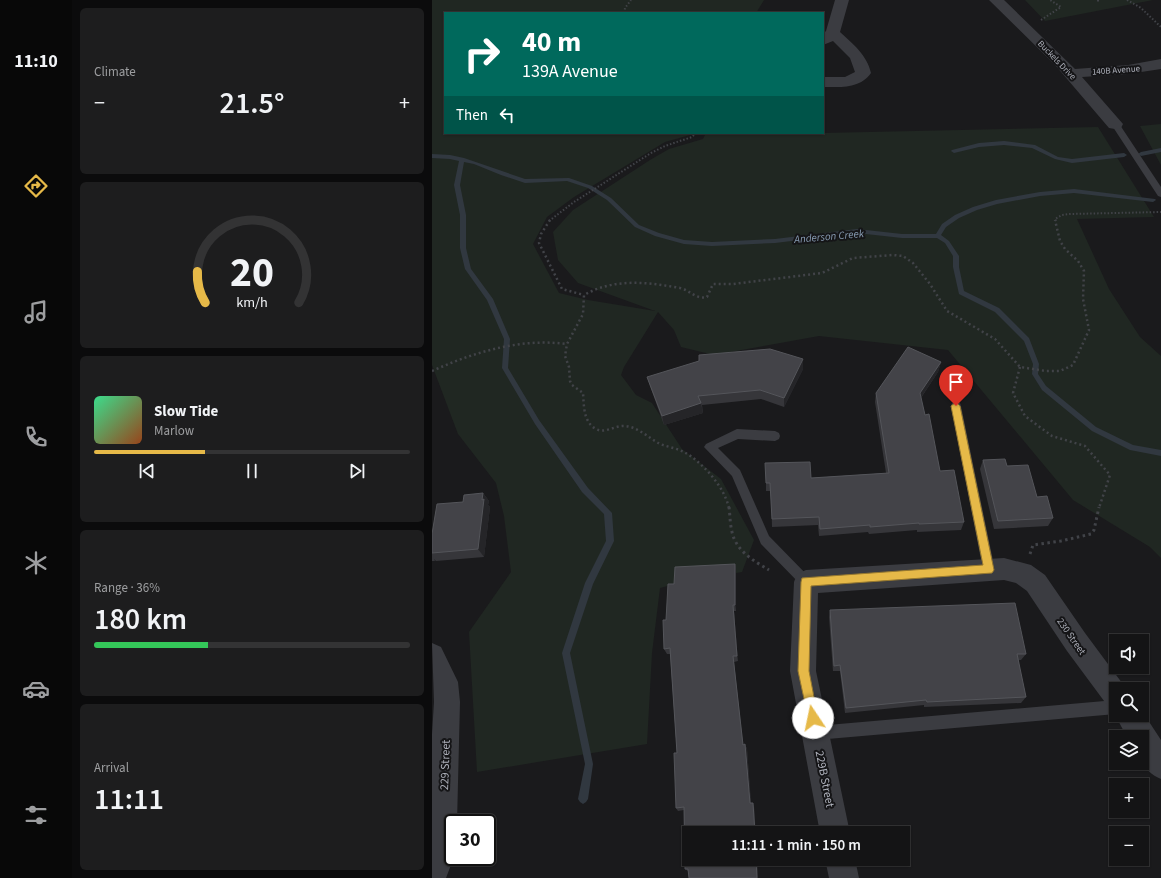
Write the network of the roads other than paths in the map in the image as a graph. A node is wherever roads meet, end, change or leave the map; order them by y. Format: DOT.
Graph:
graph roads {
  1 [pos="842,0"];
  2 [pos="996,0"];
  3 [pos="828,37"];
  4 [pos="1161,64"];
  5 [pos="1071,74"];
  6 [pos="824,82"];
  7 [pos="1115,124"];
  8 [pos="1161,194"];
  9 [pos="956,406"];
  10 [pos="775,436"];
  11 [pos="989,570"];
  12 [pos="806,582"];
  13 [pos="432,656"];
  14 [pos="1109,687"];
  15 [pos="1109,707"];
  16 [pos="1133,722"];
  17 [pos="816,733"];
  18 [pos="1161,765"];
  19 [pos="834,826"];
  20 [pos="841,866"];
  21 [pos="432,876"];
  22 [pos="844,878"];
  1 -- 3 [label="street"];
  2 -- 5 [label="street, Buckels Drive"];
  3 -- 6 [label="street"];
  4 -- 5 [label="street, 140B Avenue"];
  5 -- 7 [label="street, Buckels Drive"];
  7 -- 8 [label="lane"];
  9 -- 11 [label="lane"];
  10 -- 12 [label="lane"];
  11 -- 12 [label="street"];
  11 -- 14 [label="street, 230 Street"];
  12 -- 17 [label="street, 229B Street"];
  13 -- 21 [label="street, 229 Street"];
  15 -- 17 [label="lane"];
  16 -- 18 [label="street"];
  17 -- 19 [label="street, 229B Street"];
  20 -- 22 [label="street"];
}
